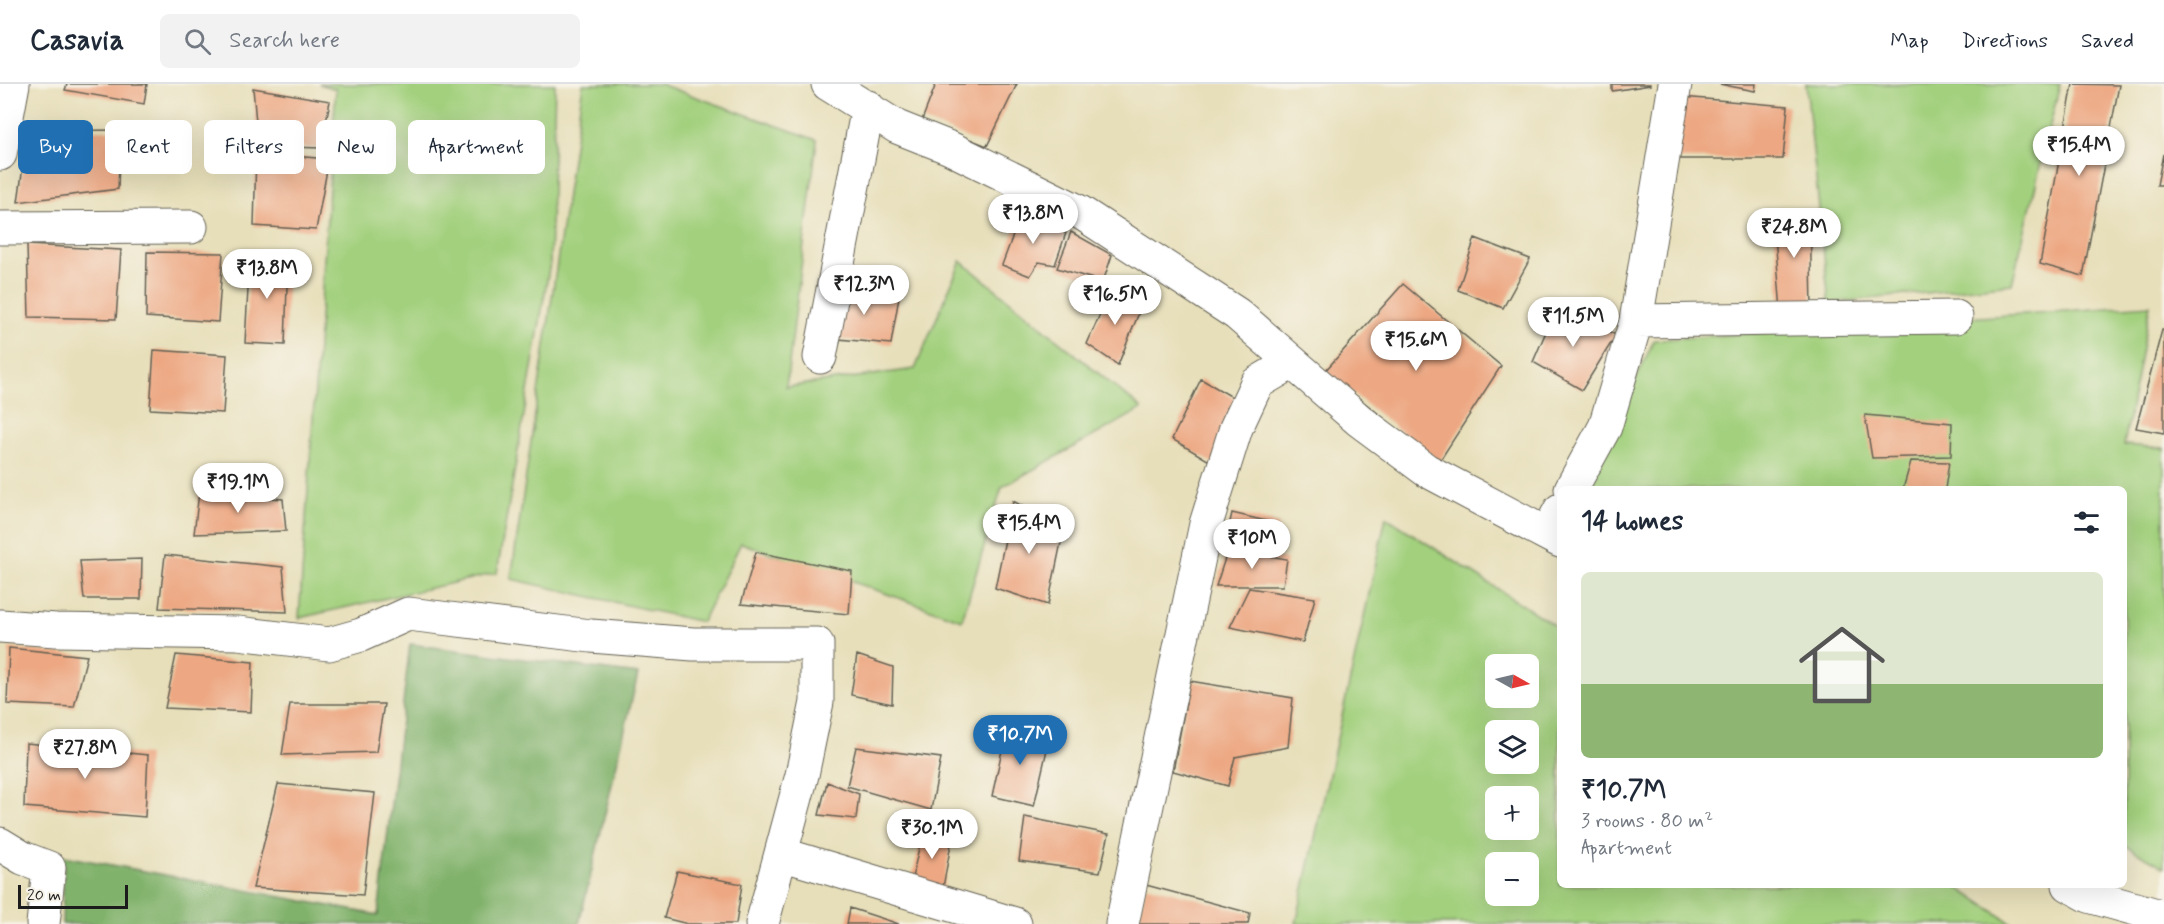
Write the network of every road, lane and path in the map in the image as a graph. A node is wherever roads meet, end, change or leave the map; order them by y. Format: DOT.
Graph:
graph roads {
  1 [pos="13,84"];
  2 [pos="828,84"];
  3 [pos="1675,84"];
  4 [pos="868,107"];
  5 [pos="0,154"];
  6 [pos="191,227"];
  7 [pos="0,228"];
  8 [pos="1956,317"];
  9 [pos="1636,321"];
  10 [pos="820,357"];
  11 [pos="1291,363"];
  12 [pos="1573,486"];
  13 [pos="1556,528"];
  14 [pos="0,626"];
  15 [pos="0,844"];
  16 [pos="781,854"];
  17 [pos="2074,888"];
  18 [pos="2164,916"];
  19 [pos="43,924"];
  20 [pos="762,924"];
  21 [pos="1015,924"];
  22 [pos="1122,924"];
  1 -- 5 [label="street"];
  2 -- 4 [label="street"];
  3 -- 9 [label="street"];
  4 -- 10 [label="street"];
  4 -- 11 [label="street"];
  6 -- 7 [label="street"];
  8 -- 9 [label="street"];
  9 -- 12 [label="street"];
  11 -- 13 [label="street"];
  11 -- 22 [label="street"];
  14 -- 16 [label="street"];
  15 -- 19 [label="street"];
  16 -- 20 [label="street"];
  16 -- 21 [label="street"];
  17 -- 18 [label="street"];
}
